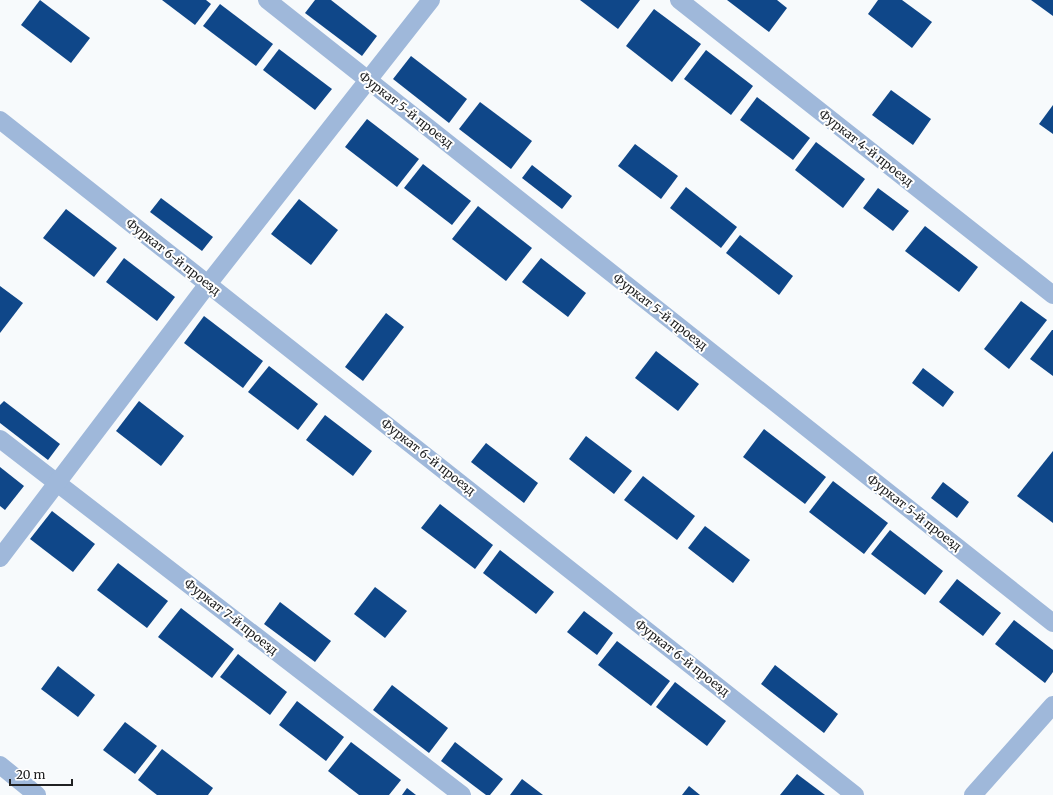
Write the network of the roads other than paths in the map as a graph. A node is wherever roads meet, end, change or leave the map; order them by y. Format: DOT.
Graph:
graph roads {
  1 [pos="267,0"];
  2 [pos="431,0"];
  3 [pos="679,0"];
  4 [pos="369,80"];
  5 [pos="0,120"];
  6 [pos="208,284"];
  7 [pos="1053,295"];
  8 [pos="0,439"];
  9 [pos="58,484"];
  10 [pos="0,558"];
  11 [pos="1053,623"];
  12 [pos="1053,705"];
  13 [pos="0,766"];
  14 [pos="37,795"];
  15 [pos="462,795"];
  16 [pos="855,795"];
  17 [pos="973,795"];
  1 -- 4 [label="street, Фуркат 5-й проезд"];
  2 -- 4 [label="street"];
  3 -- 7 [label="street, Фуркат 4-й проезд"];
  4 -- 6 [label="street"];
  4 -- 11 [label="street, Фуркат 5-й проезд"];
  5 -- 6 [label="street, Фуркат 6-й проезд"];
  6 -- 9 [label="street"];
  6 -- 16 [label="street, Фуркат 6-й проезд"];
  8 -- 9 [label="street, Фуркат 7-й проезд"];
  9 -- 10 [label="street"];
  9 -- 15 [label="street, Фуркат 7-й проезд"];
  12 -- 17 [label="street"];
  13 -- 14 [label="street"];
}
